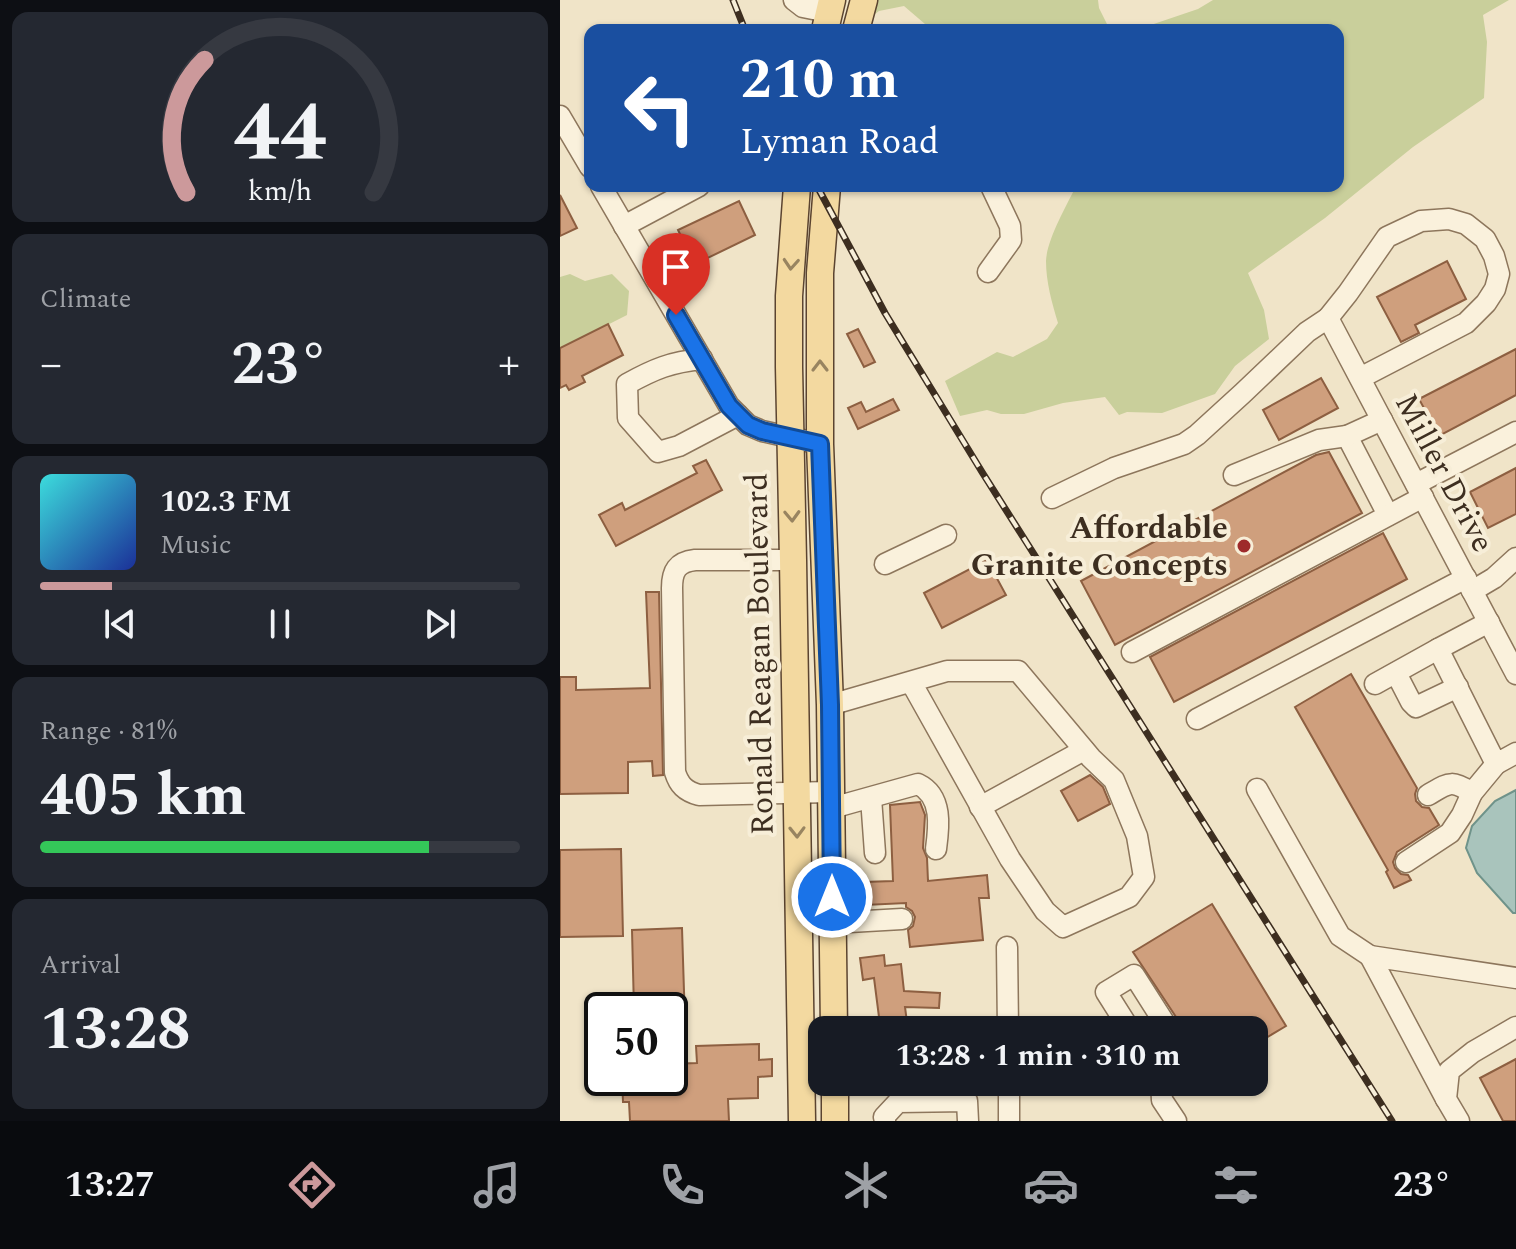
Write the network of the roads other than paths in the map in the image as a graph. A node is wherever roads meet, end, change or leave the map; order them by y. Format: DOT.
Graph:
graph roads {
  1 [pos="794,0"];
  2 [pos="864,0"];
  3 [pos="828,14"];
  4 [pos="858,24"];
  5 [pos="560,116"];
  6 [pos="565,134"];
  7 [pos="584,159"];
  8 [pos="604,192"];
  9 [pos="688,192"];
  10 [pos="797,192"];
  11 [pos="827,192"];
  12 [pos="994,192"];
  13 [pos="624,226"];
  14 [pos="988,272"];
  15 [pos="1328,318"];
  16 [pos="702,359"];
  17 [pos="1360,378"];
  18 [pos="738,415"];
  19 [pos="1382,420"];
  20 [pos="1516,432"];
  21 [pos="1347,436"];
  22 [pos="790,438"];
  23 [pos="820,444"];
  24 [pos="1234,475"];
  25 [pos="1419,490"];
  26 [pos="1052,498"];
  27 [pos="1388,515"];
  28 [pos="946,535"];
  29 [pos="793,560"];
  30 [pos="1515,563"];
  31 [pos="885,564"];
  32 [pos="1469,584"];
  33 [pos="1489,622"];
  34 [pos="1438,649"];
  35 [pos="1132,652"];
  36 [pos="1396,673"];
  37 [pos="1516,674"];
  38 [pos="911,682"];
  39 [pos="1375,684"];
  40 [pos="1458,687"];
  41 [pos="830,705"];
  42 [pos="1197,719"];
  43 [pos="1084,750"];
  44 [pos="1516,753"];
  45 [pos="1496,764"];
  46 [pos="1257,789"];
  47 [pos="796,793"];
  48 [pos="1472,793"];
  49 [pos="1428,795"];
  50 [pos="871,798"];
  51 [pos="831,800"];
  52 [pos="980,807"];
  53 [pos="936,849"];
  54 [pos="875,853"];
  55 [pos="1406,862"];
  56 [pos="902,919"];
  57 [pos="832,923"];
  58 [pos="1007,947"];
  59 [pos="1370,956"];
  60 [pos="1516,978"];
  61 [pos="834,1016"];
  62 [pos="1008,1016"];
  63 [pos="1121,1016"];
  64 [pos="1160,1016"];
  65 [pos="1516,1027"];
  66 [pos="835,1096"];
  67 [pos="1009,1096"];
  68 [pos="1162,1096"];
  69 [pos="1446,1099"];
  70 [pos="802,1121"];
  71 [pos="835,1121"];
  72 [pos="885,1121"];
  73 [pos="968,1121"];
  74 [pos="1009,1121"];
  75 [pos="1176,1121"];
  76 [pos="1459,1121"];
  1 -- 3 [label="street"];
  2 -- 4 [label="main road"];
  5 -- 6 [label="street"];
  6 -- 7 [label="street"];
  8 -- 13 [label="street"];
  9 -- 13 [label="street"];
  10 -- 22 [label="main road, Ronald Reagan Boulevard, one-way"];
  23 -- 11 [label="main road, Ronald Reagan Boulevard, one-way"];
  12 -- 14 [label="street"];
  13 -- 16 [label="street"];
  15 -- 17 [label="street, Miller Drive"];
  15 -- 17 [label="street"];
  15 -- 26 [label="street"];
  16 -- 18 [label="street"];
  16 -- 18 [label="street"];
  17 -- 19 [label="street, Miller Drive"];
  18 -- 22 [label="street"];
  19 -- 21 [label="street"];
  19 -- 25 [label="street, Miller Drive"];
  20 -- 25 [label="street"];
  21 -- 24 [label="street"];
  21 -- 27 [label="street"];
  22 -- 23 [label="street"];
  22 -- 29 [label="main road, Ronald Reagan Boulevard, one-way"];
  23 -- 41 [label="main road, Ronald Reagan Boulevard"];
  25 -- 27 [label="street"];
  25 -- 32 [label="street, Miller Drive"];
  27 -- 35 [label="street"];
  28 -- 31 [label="street"];
  29 -- 47 [label="main road, Ronald Reagan Boulevard"];
  29 -- 47 [label="street"];
  30 -- 32 [label="street"];
  32 -- 33 [label="street, Miller Drive"];
  32 -- 42 [label="street"];
  33 -- 34 [label="street"];
  33 -- 37 [label="street, Miller Drive"];
  34 -- 36 [label="street"];
  34 -- 40 [label="street"];
  36 -- 39 [label="street"];
  36 -- 40 [label="street"];
  38 -- 41 [label="street"];
  38 -- 43 [label="street"];
  38 -- 52 [label="street"];
  40 -- 45 [label="street"];
  41 -- 51 [label="main road, Ronald Reagan Boulevard"];
  43 -- 52 [label="street"];
  43 -- 52 [label="street"];
  44 -- 45 [label="street"];
  45 -- 48 [label="street"];
  46 -- 59 [label="street"];
  47 -- 51 [label="street"];
  47 -- 70 [label="main road, Ronald Reagan Boulevard, one-way"];
  48 -- 49 [label="street"];
  48 -- 55 [label="street"];
  50 -- 51 [label="street"];
  50 -- 53 [label="street"];
  50 -- 54 [label="street"];
  51 -- 57 [label="main road, Ronald Reagan Boulevard"];
  56 -- 57 [label="street"];
  57 -- 61 [label="main road, Ronald Reagan Boulevard"];
  58 -- 62 [label="street"];
  59 -- 60 [label="street"];
  59 -- 69 [label="street"];
  63 -- 64 [label="street"];
  65 -- 69 [label="street"];
  66 -- 71 [label="main road"];
  67 -- 74 [label="street"];
  68 -- 75 [label="street"];
  69 -- 76 [label="street"];
  72 -- 73 [label="street"];
}
